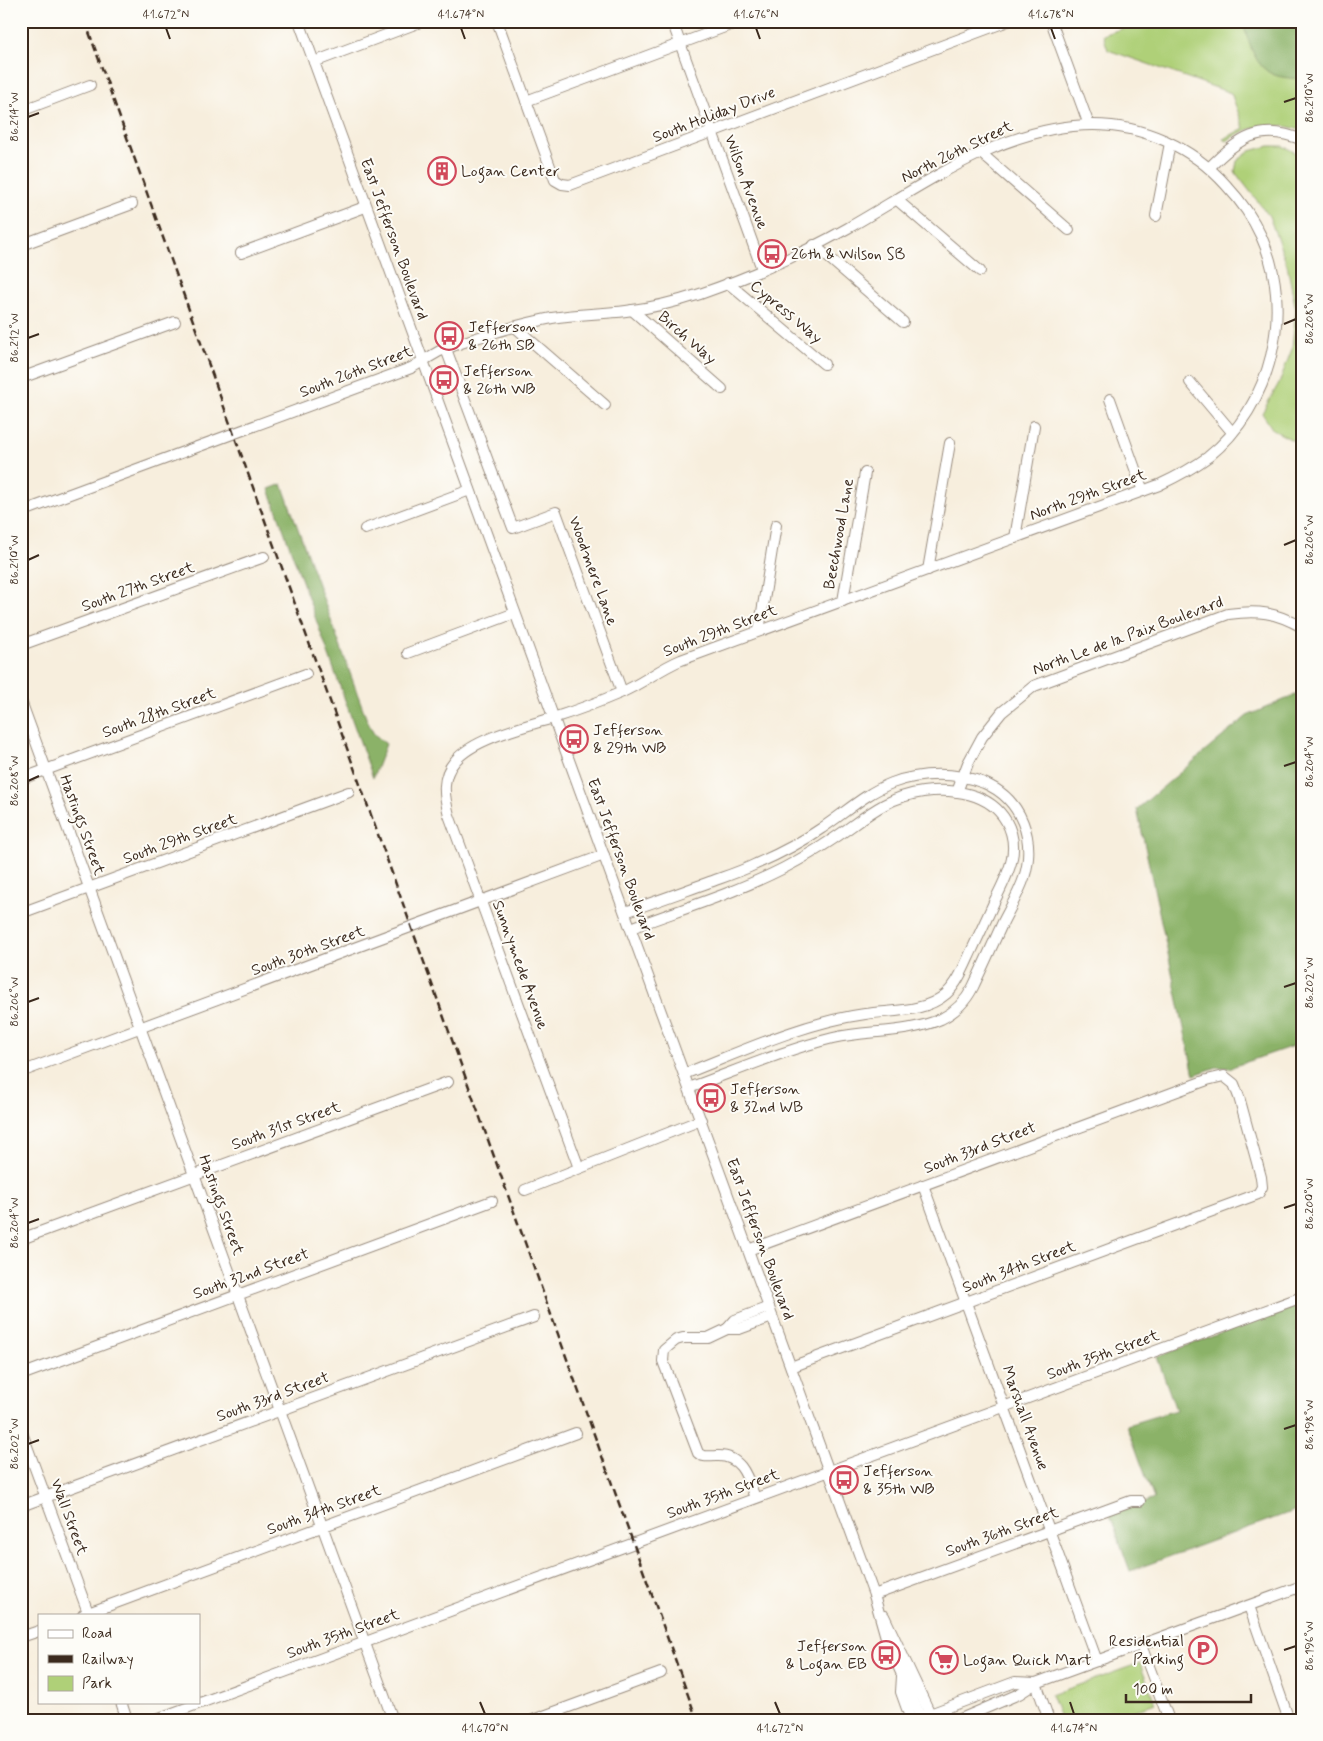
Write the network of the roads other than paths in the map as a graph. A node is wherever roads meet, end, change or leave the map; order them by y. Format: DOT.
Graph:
graph roads {
  1 [pos="299,21"];
  2 [pos="423,21"];
  3 [pos="497,21"];
  4 [pos="672,21"];
  5 [pos="741,21"];
  6 [pos="1008,21"];
  7 [pos="1052,21"];
  8 [pos="680,44"];
  9 [pos="314,62"];
  10 [pos="90,85"];
  11 [pos="526,101"];
  12 [pos="21,111"];
  13 [pos="1090,125"];
  14 [pos="712,132"];
  15 [pos="1302,140"];
  16 [pos="1170,143"];
  17 [pos="982,154"];
  18 [pos="1209,168"];
  19 [pos="896,199"];
  20 [pos="132,204"];
  21 [pos="365,207"];
  22 [pos="1156,216"];
  23 [pos="1069,230"];
  24 [pos="21,245"];
  25 [pos="814,246"];
  26 [pos="241,252"];
  27 [pos="762,269"];
  28 [pos="980,271"];
  29 [pos="728,283"];
  30 [pos="632,310"];
  31 [pos="175,322"];
  32 [pos="903,322"];
  33 [pos="515,327"];
  34 [pos="446,349"];
  35 [pos="424,362"];
  36 [pos="824,364"];
  37 [pos="21,378"];
  38 [pos="1190,382"];
  39 [pos="722,389"];
  40 [pos="1110,399"];
  41 [pos="605,405"];
  42 [pos="1034,426"];
  43 [pos="1232,432"];
  44 [pos="950,443"];
  45 [pos="865,473"];
  46 [pos="470,490"];
  47 [pos="1143,490"];
  48 [pos="21,512"];
  49 [pos="776,525"];
  50 [pos="365,529"];
  51 [pos="1015,538"];
  52 [pos="264,557"];
  53 [pos="928,570"];
  54 [pos="843,601"];
  55 [pos="516,613"];
  56 [pos="1302,627"];
  57 [pos="759,632"];
  58 [pos="21,645"];
  59 [pos="408,653"];
  60 [pos="306,674"];
  61 [pos="622,692"];
  62 [pos="21,701"];
  63 [pos="554,718"];
  64 [pos="46,770"];
  65 [pos="449,771"];
  66 [pos="962,777"];
  67 [pos="21,779"];
  68 [pos="349,792"];
  69 [pos="957,792"];
  70 [pos="604,855"];
  71 [pos="90,888"];
  72 [pos="481,902"];
  73 [pos="625,912"];
  74 [pos="21,913"];
  75 [pos="630,928"];
  76 [pos="141,1028"];
  77 [pos="21,1072"];
  78 [pos="684,1074"];
  79 [pos="448,1082"];
  80 [pos="689,1088"];
  81 [pos="701,1120"];
  82 [pos="579,1168"];
  83 [pos="194,1176"];
  84 [pos="923,1185"];
  85 [pos="525,1190"];
  86 [pos="1258,1194"];
  87 [pos="492,1201"];
  88 [pos="21,1239"];
  89 [pos="748,1250"];
  90 [pos="238,1294"];
  91 [pos="1302,1297"];
  92 [pos="967,1302"];
  93 [pos="770,1312"];
  94 [pos="534,1317"];
  95 [pos="791,1368"];
  96 [pos="21,1375"];
  97 [pos="1005,1406"];
  98 [pos="281,1410"];
  99 [pos="21,1430"];
  100 [pos="576,1433"];
  101 [pos="829,1471"];
  102 [pos="46,1496"];
  103 [pos="755,1498"];
  104 [pos="1140,1501"];
  105 [pos="21,1506"];
  106 [pos="323,1527"];
  107 [pos="1050,1531"];
  108 [pos="1302,1586"];
  109 [pos="874,1595"];
  110 [pos="1249,1606"];
  111 [pos="87,1614"];
  112 [pos="38,1631"];
  113 [pos="21,1637"];
  114 [pos="365,1642"];
  115 [pos="1141,1645"];
  116 [pos="1096,1661"];
  117 [pos="661,1673"];
  118 [pos="1036,1683"];
  119 [pos="200,1703"];
  120 [pos="122,1704"];
  121 [pos="197,1704"];
  122 [pos="922,1718"];
  123 [pos="127,1720"];
  124 [pos="154,1720"];
  125 [pos="393,1720"];
  126 [pos="533,1720"];
  127 [pos="958,1720"];
  128 [pos="1049,1720"];
  129 [pos="1169,1720"];
  130 [pos="1289,1720"];
  1 -- 9 [label="street, East Jefferson Boulevard"];
  2 -- 9 [label="street"];
  3 -- 11 [label="street"];
  4 -- 8 [label="street, Wilson Avenue"];
  5 -- 8 [label="street"];
  6 -- 14 [label="street, South Holiday Drive"];
  7 -- 13 [label="street"];
  8 -- 11 [label="street"];
  8 -- 14 [label="street, Wilson Avenue"];
  9 -- 21 [label="street, East Jefferson Boulevard"];
  10 -- 12 [label="street"];
  11 -- 14 [label="street, South Holiday Drive"];
  13 -- 16 [label="street, North 26th Street"];
  13 -- 17 [label="street, North 26th Street"];
  14 -- 27 [label="street, Wilson Avenue"];
  15 -- 18 [label="street"];
  16 -- 18 [label="street, North 26th Street"];
  16 -- 22 [label="street"];
  17 -- 19 [label="street, North 26th Street"];
  17 -- 23 [label="street"];
  18 -- 43 [label="street, North 29th Street"];
  19 -- 25 [label="street, South 26th Street"];
  19 -- 28 [label="street"];
  20 -- 24 [label="street"];
  21 -- 26 [label="street"];
  21 -- 35 [label="street, East Jefferson Boulevard"];
  25 -- 27 [label="street, South 26th Street"];
  25 -- 32 [label="street"];
  27 -- 29 [label="street, South 26th Street"];
  29 -- 30 [label="street, South 26th Street"];
  29 -- 36 [label="street, Cypress Way"];
  30 -- 33 [label="street, South 26th Street"];
  30 -- 39 [label="street, Birch Way"];
  31 -- 37 [label="street"];
  33 -- 34 [label="street, South 26th Street"];
  33 -- 41 [label="street"];
  34 -- 35 [label="street, South 26th Street"];
  34 -- 61 [label="street, Woodmere Lane"];
  35 -- 46 [label="street, East Jefferson Boulevard"];
  35 -- 48 [label="street, South 26th Street"];
  38 -- 43 [label="street"];
  40 -- 47 [label="street"];
  42 -- 51 [label="street"];
  43 -- 47 [label="street, North 29th Street"];
  44 -- 53 [label="street"];
  45 -- 54 [label="street, Beechwood Lane"];
  46 -- 50 [label="street"];
  46 -- 55 [label="street, East Jefferson Boulevard"];
  47 -- 51 [label="street, North 29th Street"];
  49 -- 57 [label="street"];
  51 -- 53 [label="street, South 29th Street"];
  52 -- 58 [label="street, South 27th Street"];
  53 -- 54 [label="street, South 29th Street"];
  54 -- 57 [label="street, South 29th Street"];
  55 -- 59 [label="street"];
  55 -- 63 [label="street, East Jefferson Boulevard"];
  56 -- 66 [label="street, North Le de la Paix Boulevard"];
  57 -- 61 [label="street, South 29th Street"];
  60 -- 64 [label="street, South 28th Street"];
  61 -- 63 [label="street, South 29th Street"];
  62 -- 64 [label="street, Hastings Street"];
  63 -- 65 [label="street, South 29th Street"];
  63 -- 70 [label="street, East Jefferson Boulevard"];
  64 -- 67 [label="street, South 28th Street"];
  64 -- 71 [label="street, Hastings Street"];
  65 -- 72 [label="street, Sunnymede Avenue"];
  66 -- 69 [label="street, North Le de la Paix Boulevard"];
  66 -- 73 [label="street"];
  66 -- 80 [label="street"];
  68 -- 71 [label="street, South 29th Street"];
  69 -- 75 [label="street"];
  69 -- 78 [label="street"];
  70 -- 72 [label="street, South 30th Street"];
  70 -- 73 [label="street, East Jefferson Boulevard"];
  71 -- 74 [label="street, South 29th Street"];
  71 -- 76 [label="street, Hastings Street"];
  72 -- 76 [label="street, South 30th Street"];
  72 -- 82 [label="street, Sunnymede Avenue"];
  73 -- 75 [label="street, East Jefferson Boulevard"];
  75 -- 78 [label="street, East Jefferson Boulevard"];
  76 -- 77 [label="street, South 30th Street"];
  76 -- 83 [label="street, Hastings Street"];
  78 -- 80 [label="street, East Jefferson Boulevard"];
  79 -- 83 [label="street, South 31st Street"];
  80 -- 81 [label="street, East Jefferson Boulevard"];
  81 -- 82 [label="street"];
  81 -- 89 [label="street, East Jefferson Boulevard"];
  82 -- 85 [label="street"];
  83 -- 88 [label="street, South 31st Street"];
  83 -- 90 [label="street, Hastings Street"];
  84 -- 86 [label="street, South 33rd Street"];
  84 -- 89 [label="street, South 33rd Street"];
  84 -- 92 [label="street, Marshall Avenue"];
  86 -- 92 [label="street, South 34th Street"];
  87 -- 90 [label="street, South 32nd Street"];
  89 -- 93 [label="street, East Jefferson Boulevard"];
  90 -- 96 [label="street, South 32nd Street"];
  90 -- 98 [label="street, Hastings Street"];
  91 -- 97 [label="street, South 35th Street"];
  92 -- 95 [label="street, South 34th Street"];
  92 -- 97 [label="street, Marshall Avenue"];
  93 -- 95 [label="street, East Jefferson Boulevard"];
  93 -- 103 [label="street"];
  94 -- 98 [label="street, South 33rd Street"];
  95 -- 101 [label="street, East Jefferson Boulevard"];
  97 -- 101 [label="street, South 35th Street"];
  97 -- 107 [label="street, Marshall Avenue"];
  98 -- 102 [label="street, South 33rd Street"];
  98 -- 106 [label="street, Hastings Street"];
  99 -- 102 [label="street, Wall Street"];
  100 -- 106 [label="street, South 34th Street"];
  101 -- 103 [label="street, South 35th Street"];
  101 -- 109 [label="street, East Jefferson Boulevard"];
  102 -- 105 [label="street, South 33rd Street"];
  102 -- 111 [label="street, Wall Street"];
  103 -- 114 [label="street, South 35th Street"];
  104 -- 107 [label="street, South 36th Street"];
  106 -- 111 [label="street, South 34th Street"];
  106 -- 114 [label="street, Hastings Street"];
  107 -- 109 [label="street, South 36th Street"];
  107 -- 116 [label="street, Marshall Avenue"];
  108 -- 110 [label="street"];
  109 -- 122 [label="street, East Jefferson Boulevard"];
  109 -- 122 [label="street, East Jefferson Boulevard"];
  110 -- 115 [label="street"];
  110 -- 130 [label="street"];
  112 -- 113 [label="street"];
  114 -- 119 [label="street, South 35th Street"];
  114 -- 125 [label="street, Hastings Street"];
  115 -- 116 [label="street"];
  115 -- 129 [label="street"];
  116 -- 118 [label="street"];
  117 -- 126 [label="street"];
  118 -- 122 [label="street"];
  118 -- 127 [label="street"];
  118 -- 128 [label="street"];
  120 -- 123 [label="street"];
  121 -- 124 [label="street, South 35th Street"];
}
